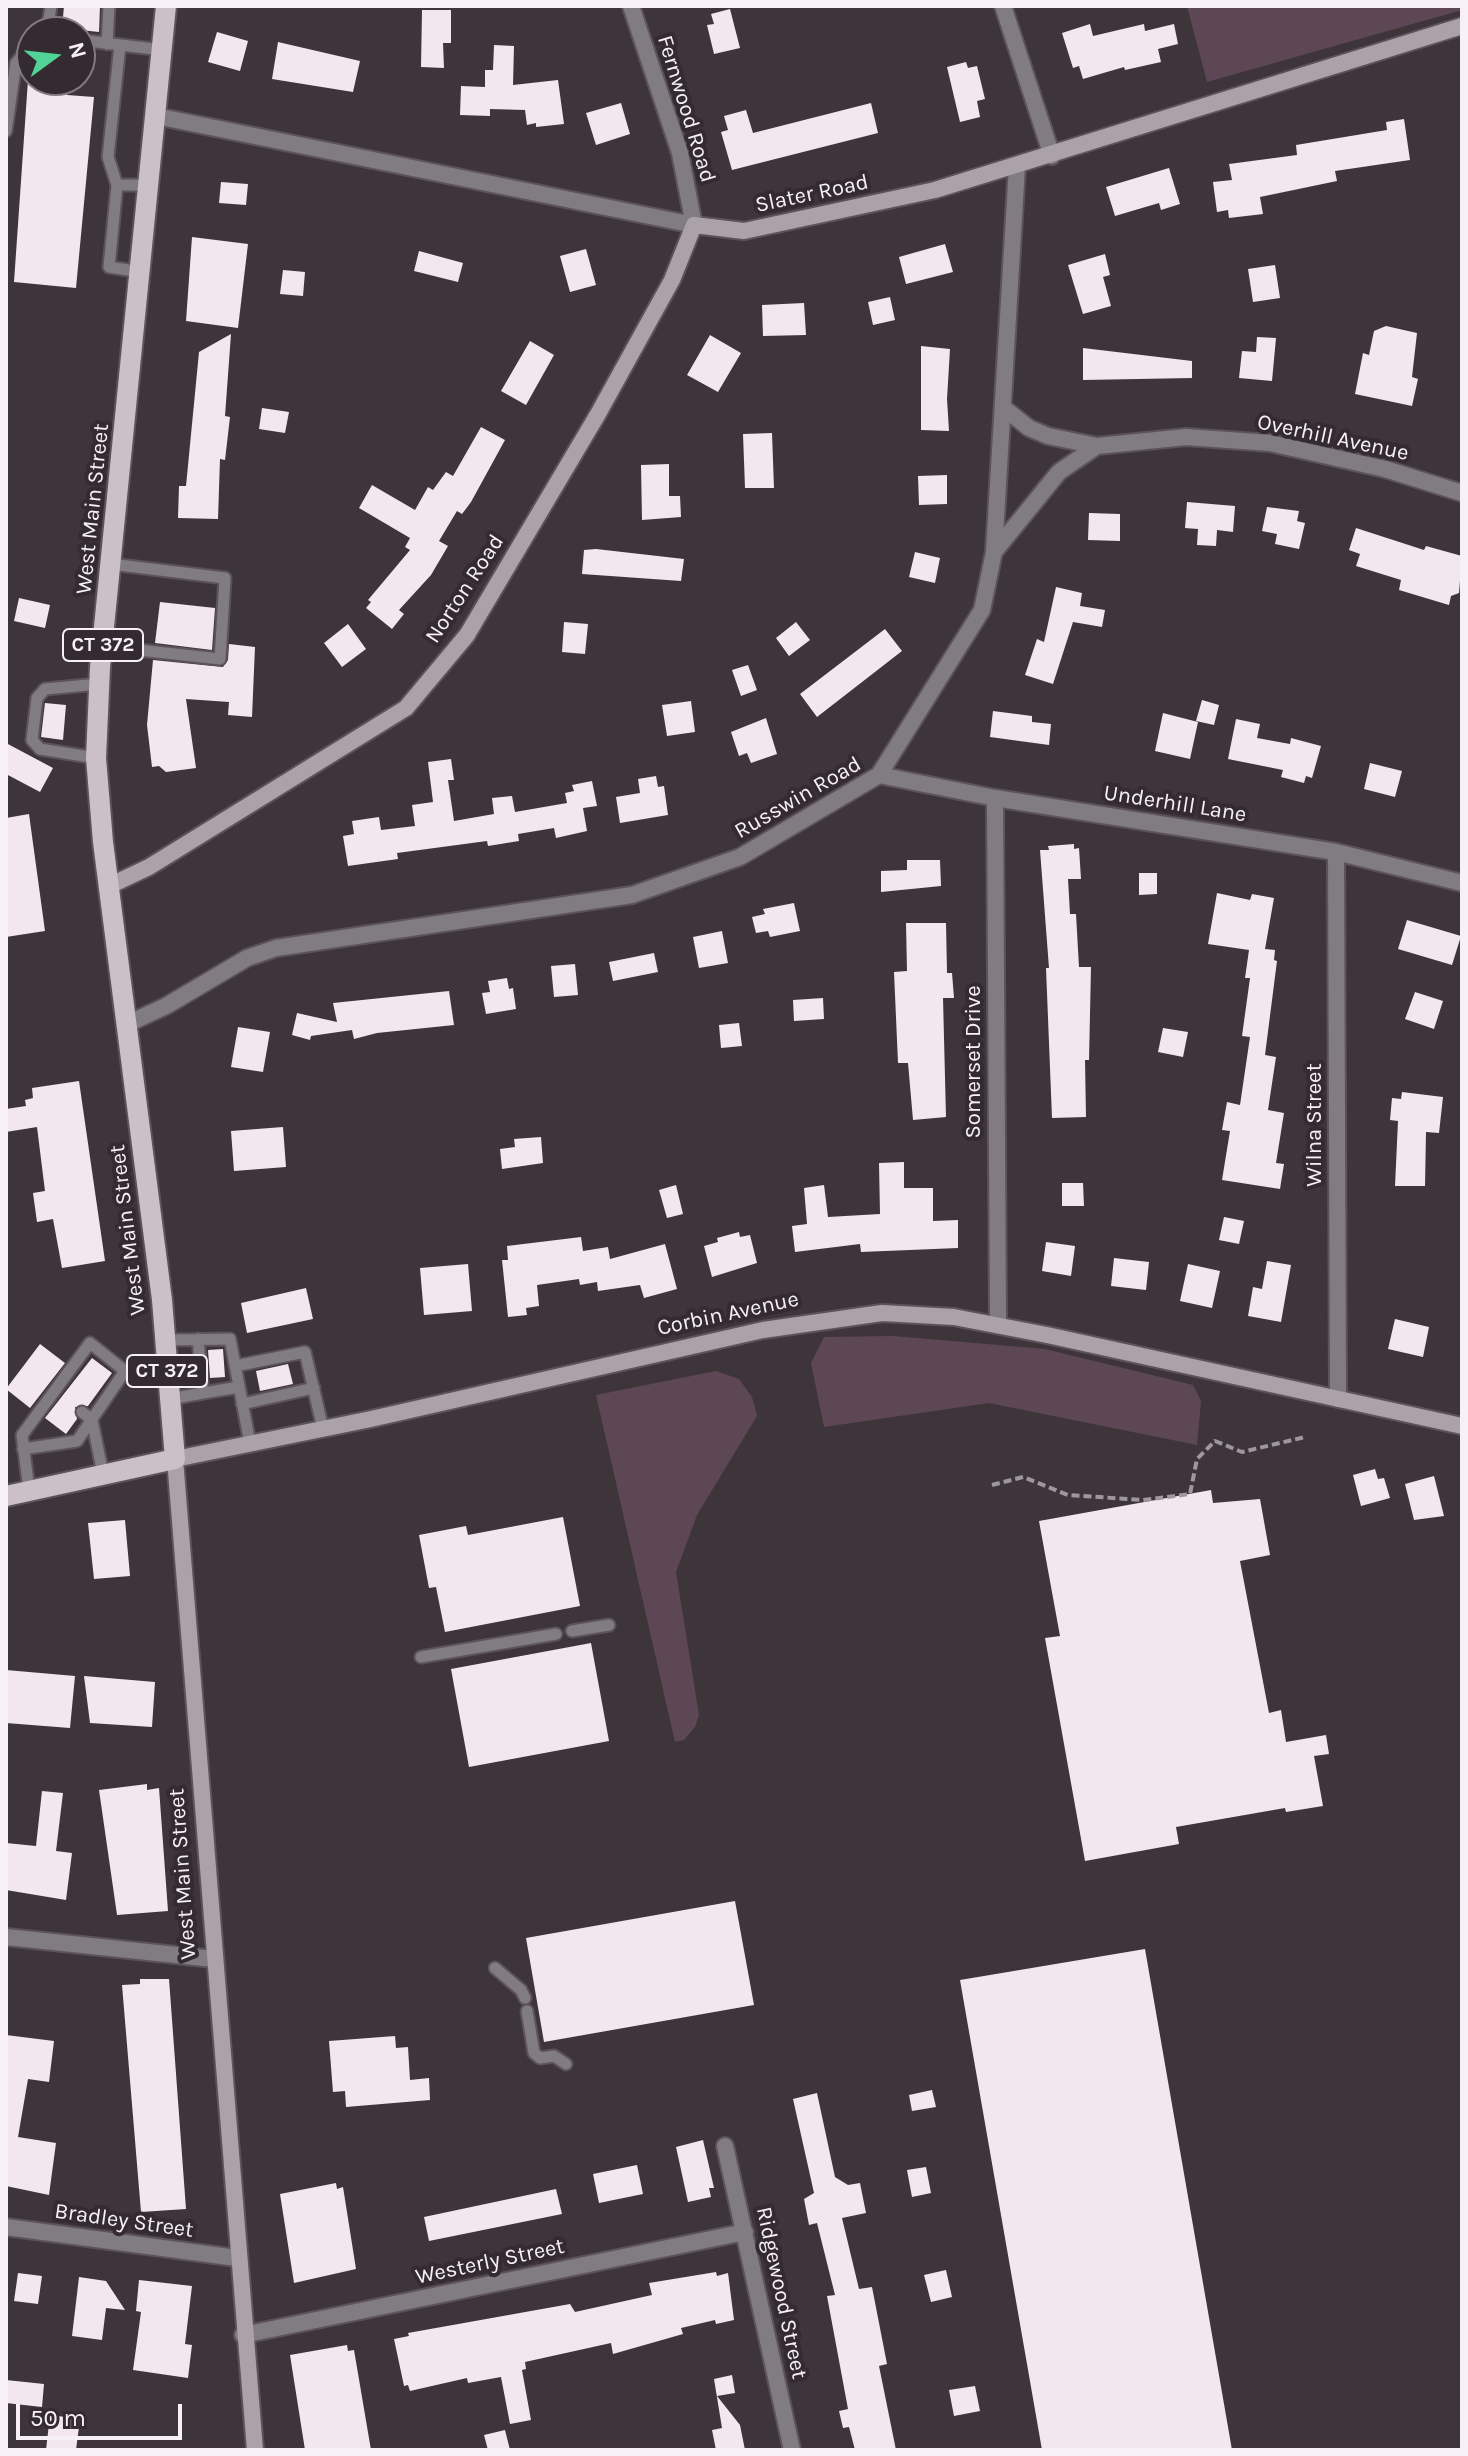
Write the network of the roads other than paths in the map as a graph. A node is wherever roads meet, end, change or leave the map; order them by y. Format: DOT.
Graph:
graph roads {
  1 [pos="109,6"];
  2 [pos="166,6"];
  3 [pos="631,6"];
  4 [pos="1003,6"];
  5 [pos="1462,26"];
  6 [pos="96,42"];
  7 [pos="114,44"];
  8 [pos="162,50"];
  9 [pos="16,63"];
  10 [pos="156,116"];
  11 [pos="6,131"];
  12 [pos="1052,156"];
  13 [pos="1017,166"];
  14 [pos="117,185"];
  15 [pos="149,185"];
  16 [pos="694,225"];
  17 [pos="141,272"];
  18 [pos="1005,409"];
  19 [pos="1097,446"];
  20 [pos="1462,493"];
  21 [pos="994,552"];
  22 [pos="111,564"];
  23 [pos="102,646"];
  24 [pos="99,684"];
  25 [pos="96,758"];
  26 [pos="879,775"];
  27 [pos="995,798"];
  28 [pos="1336,852"];
  29 [pos="1462,883"];
  30 [pos="109,886"];
  31 [pos="127,1024"];
  32 [pos="998,1325"];
  33 [pos="198,1339"];
  34 [pos="165,1340"];
  35 [pos="235,1366"];
  36 [pos="125,1371"];
  37 [pos="167,1371"];
  38 [pos="239,1387"];
  39 [pos="314,1388"];
  40 [pos="203,1393"];
  41 [pos="170,1399"];
  42 [pos="1338,1399"];
  43 [pos="242,1404"];
  44 [pos="87,1416"];
  45 [pos="1462,1426"];
  46 [pos="323,1429"];
  47 [pos="250,1443"];
  48 [pos="23,1449"];
  49 [pos="175,1459"];
  50 [pos="103,1474"];
  51 [pos="29,1490"];
  52 [pos="6,1496"];
  53 [pos="609,1625"];
  54 [pos="572,1631"];
  55 [pos="556,1634"];
  56 [pos="421,1657"];
  57 [pos="6,1937"];
  58 [pos="214,1959"];
  59 [pos="495,1968"];
  60 [pos="525,1998"];
  61 [pos="527,2011"];
  62 [pos="566,2064"];
  63 [pos="725,2146"];
  64 [pos="6,2227"];
  65 [pos="745,2232"];
  66 [pos="237,2258"];
  67 [pos="243,2335"];
  68 [pos="255,2450"];
  69 [pos="792,2450"];
  1 -- 7 [label="lane"];
  2 -- 8 [label="main road, West Main Street / CT 372"];
  3 -- 16 [label="street, Fernwood Road"];
  4 -- 12 [label="street"];
  5 -- 12 [label="main road, Slater Road"];
  6 -- 7 [label="lane"];
  7 -- 8 [label="lane"];
  7 -- 14 [label="lane"];
  8 -- 10 [label="main road, West Main Street / CT 372"];
  9 -- 11 [label="lane"];
  10 -- 15 [label="main road, West Main Street / CT 372"];
  10 -- 16 [label="street, Slater Road"];
  12 -- 13 [label="main road, Slater Road"];
  13 -- 16 [label="main road, Slater Road"];
  13 -- 18 [label="street, Russwin Road"];
  14 -- 15 [label="lane"];
  14 -- 17 [label="lane"];
  15 -- 17 [label="main road, West Main Street / CT 372"];
  16 -- 30 [label="main road, Norton Road"];
  17 -- 22 [label="main road, West Main Street / CT 372"];
  18 -- 19 [label="street, Overhill Avenue"];
  18 -- 21 [label="street, Russwin Road"];
  19 -- 20 [label="street, Overhill Avenue"];
  19 -- 21 [label="street, Overhill Avenue"];
  21 -- 26 [label="street, Russwin Road"];
  22 -- 23 [label="main road, West Main Street / CT 372"];
  22 -- 23 [label="lane"];
  23 -- 24 [label="main road, West Main Street / CT 372"];
  24 -- 25 [label="main road, West Main Street / CT 372"];
  24 -- 25 [label="lane"];
  25 -- 30 [label="main road, West Main Street / CT 372"];
  26 -- 27 [label="street, Underhill Lane"];
  26 -- 31 [label="street, Russwin Road"];
  27 -- 28 [label="street, Underhill Lane"];
  27 -- 32 [label="street, Somerset Drive"];
  28 -- 29 [label="street, Underhill Lane"];
  28 -- 42 [label="street, Wilna Street"];
  30 -- 31 [label="main road, West Main Street / CT 372"];
  31 -- 34 [label="main road, West Main Street / CT 372"];
  32 -- 42 [label="main road, Corbin Avenue"];
  32 -- 46 [label="main road, Corbin Avenue"];
  33 -- 34 [label="lane"];
  33 -- 35 [label="lane"];
  33 -- 40 [label="lane"];
  34 -- 37 [label="main road, West Main Street / CT 372"];
  35 -- 38 [label="lane"];
  35 -- 39 [label="lane"];
  36 -- 37 [label="lane"];
  36 -- 44 [label="lane"];
  36 -- 48 [label="lane"];
  37 -- 41 [label="main road, West Main Street / CT 372"];
  38 -- 40 [label="lane"];
  38 -- 43 [label="lane"];
  39 -- 43 [label="lane"];
  39 -- 46 [label="lane"];
  40 -- 41 [label="lane"];
  41 -- 49 [label="main road, West Main Street / CT 372"];
  42 -- 45 [label="main road, Corbin Avenue"];
  43 -- 47 [label="lane"];
  44 -- 48 [label="lane"];
  44 -- 50 [label="lane"];
  46 -- 47 [label="main road, Corbin Avenue"];
  47 -- 49 [label="main road, Corbin Avenue"];
  48 -- 51 [label="lane"];
  49 -- 50 [label="main road, Corbin Avenue"];
  49 -- 58 [label="main road, West Main Street"];
  50 -- 51 [label="main road, Corbin Avenue"];
  51 -- 52 [label="main road, Corbin Avenue"];
  53 -- 54 [label="lane"];
  55 -- 56 [label="lane"];
  57 -- 58 [label="street"];
  58 -- 66 [label="main road, West Main Street"];
  59 -- 60 [label="lane"];
  61 -- 62 [label="lane"];
  63 -- 65 [label="street, Ridgewood Street"];
  64 -- 66 [label="street, Bradley Street"];
  65 -- 67 [label="street, Westerly Street"];
  65 -- 69 [label="street, Ridgewood Street"];
  66 -- 67 [label="main road, West Main Street"];
  67 -- 68 [label="main road, West Main Street"];
}
